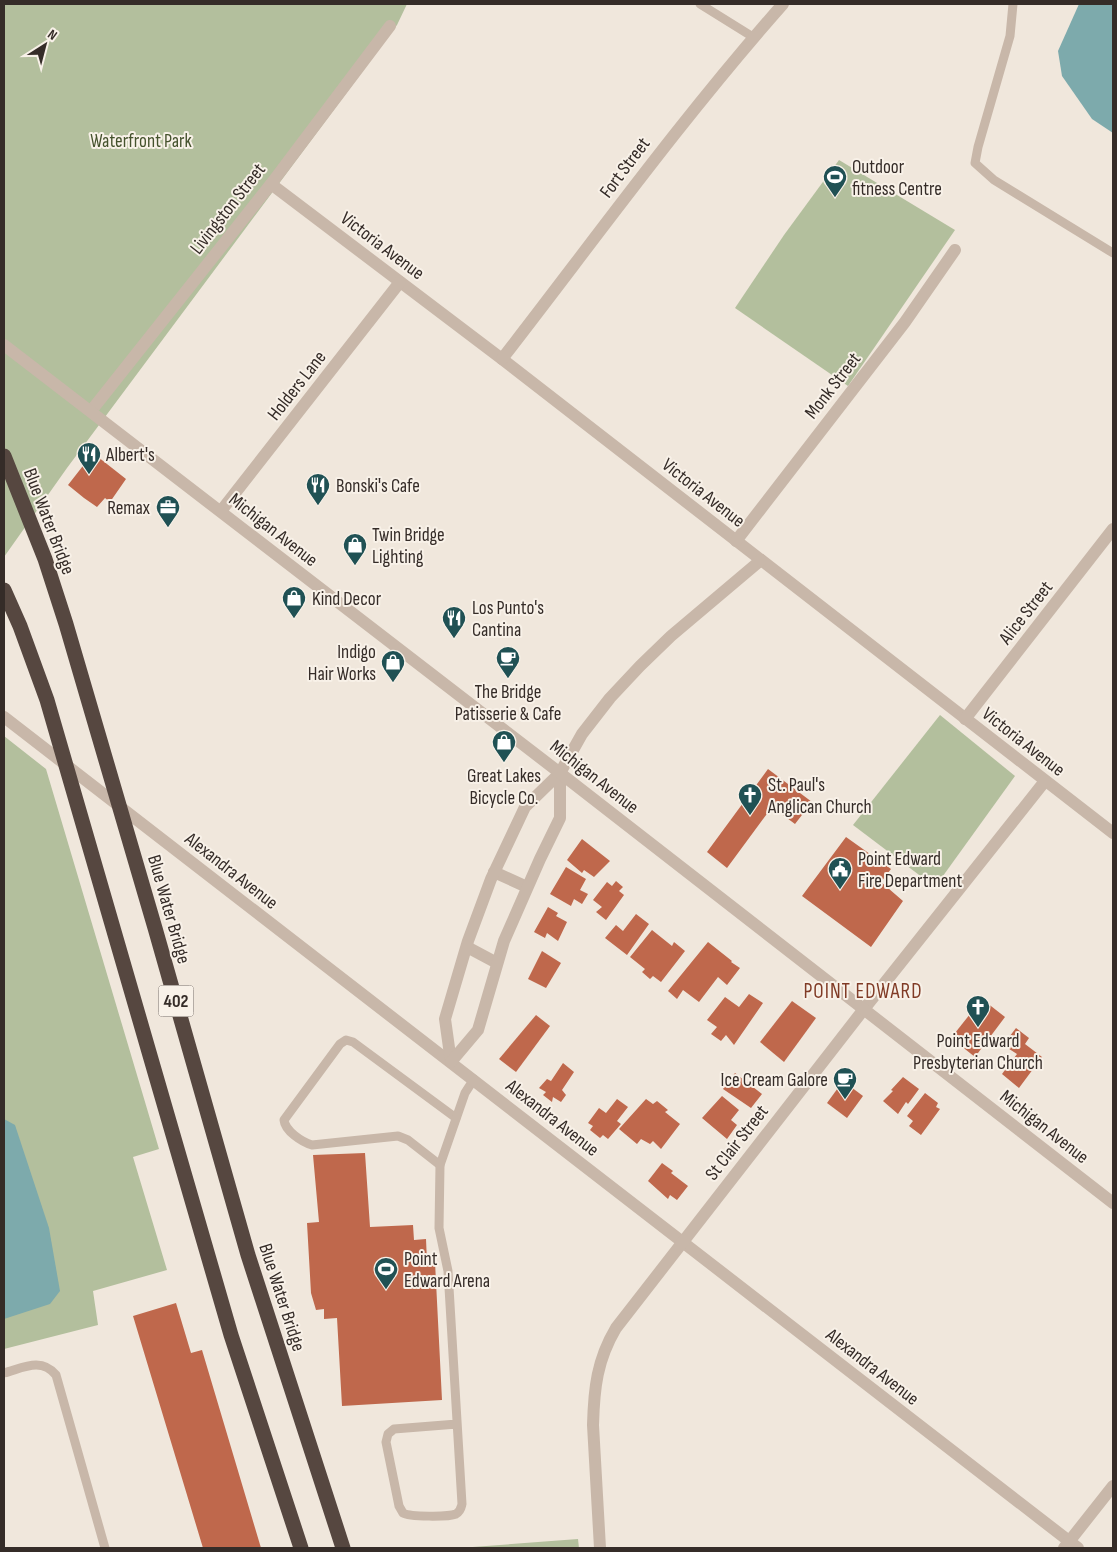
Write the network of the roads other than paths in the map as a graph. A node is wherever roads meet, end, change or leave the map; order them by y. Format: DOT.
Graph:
graph roads {
  1 [pos="700,4"];
  2 [pos="782,4"];
  3 [pos="1014,4"];
  4 [pos="390,26"];
  5 [pos="753,37"];
  6 [pos="271,184"];
  7 [pos="955,250"];
  8 [pos="1113,253"];
  9 [pos="400,282"];
  10 [pos="4,345"];
  11 [pos="502,359"];
  12 [pos="91,411"];
  13 [pos="4,456"];
  14 [pos="221,511"];
  15 [pos="1113,529"];
  16 [pos="736,541"];
  17 [pos="761,560"];
  18 [pos="4,590"];
  19 [pos="4,717"];
  20 [pos="965,719"];
  21 [pos="560,772"];
  22 [pos="1045,781"];
  23 [pos="1113,833"];
  24 [pos="494,872"];
  25 [pos="527,887"];
  26 [pos="467,947"];
  27 [pos="497,963"];
  28 [pos="864,1009"];
  29 [pos="451,1062"];
  30 [pos="474,1080"];
  31 [pos="456,1118"];
  32 [pos="440,1165"];
  33 [pos="1113,1203"];
  34 [pos="683,1242"];
  35 [pos="4,1373"];
  36 [pos="457,1424"];
  37 [pos="1113,1486"];
  38 [pos="1071,1546"];
  39 [pos="105,1548"];
  40 [pos="301,1548"];
  41 [pos="343,1548"];
  42 [pos="600,1548"];
  1 -- 5 [label="lane"];
  2 -- 5 [label="street, Fort Street"];
  3 -- 8 [label="lane"];
  4 -- 6 [label="street, Livingston Street"];
  5 -- 11 [label="street, Fort Street"];
  6 -- 9 [label="street, Victoria Avenue"];
  6 -- 12 [label="street, Livingston Street"];
  7 -- 16 [label="street, Monk Street"];
  9 -- 11 [label="street, Victoria Avenue"];
  9 -- 14 [label="street, Holders Lane"];
  10 -- 12 [label="street, Michigan Avenue"];
  11 -- 16 [label="street, Victoria Avenue"];
  12 -- 14 [label="street, Michigan Avenue"];
  13 -- 41 [label="highway, Blue Water Bridge / 402, bridge"];
  14 -- 21 [label="street, Michigan Avenue"];
  15 -- 20 [label="street, Alice Street"];
  16 -- 17 [label="street, Victoria Avenue"];
  17 -- 20 [label="street, Victoria Avenue"];
  17 -- 21 [label="street"];
  18 -- 40 [label="highway, 402, bridge"];
  19 -- 29 [label="street, Alexandra Avenue"];
  20 -- 22 [label="street, Victoria Avenue"];
  21 -- 24 [label="street"];
  21 -- 25 [label="street"];
  21 -- 28 [label="street, Michigan Avenue"];
  22 -- 23 [label="street, Victoria Avenue"];
  22 -- 28 [label="street, St Clair Street"];
  24 -- 25 [label="street"];
  24 -- 26 [label="street"];
  25 -- 27 [label="street"];
  26 -- 27 [label="street"];
  26 -- 29 [label="street"];
  27 -- 29 [label="street"];
  28 -- 33 [label="street, Michigan Avenue"];
  28 -- 34 [label="street, St Clair Street"];
  29 -- 30 [label="street, Alexandra Avenue"];
  30 -- 31 [label="lane"];
  30 -- 34 [label="street, Alexandra Avenue"];
  31 -- 32 [label="lane"];
  31 -- 32 [label="lane"];
  32 -- 36 [label="lane"];
  34 -- 38 [label="street, Alexandra Avenue"];
  34 -- 42 [label="street, St Clair Street"];
  35 -- 39 [label="lane"];
  36 -- 36 [label="lane"];
  37 -- 38 [label="street"];
}
